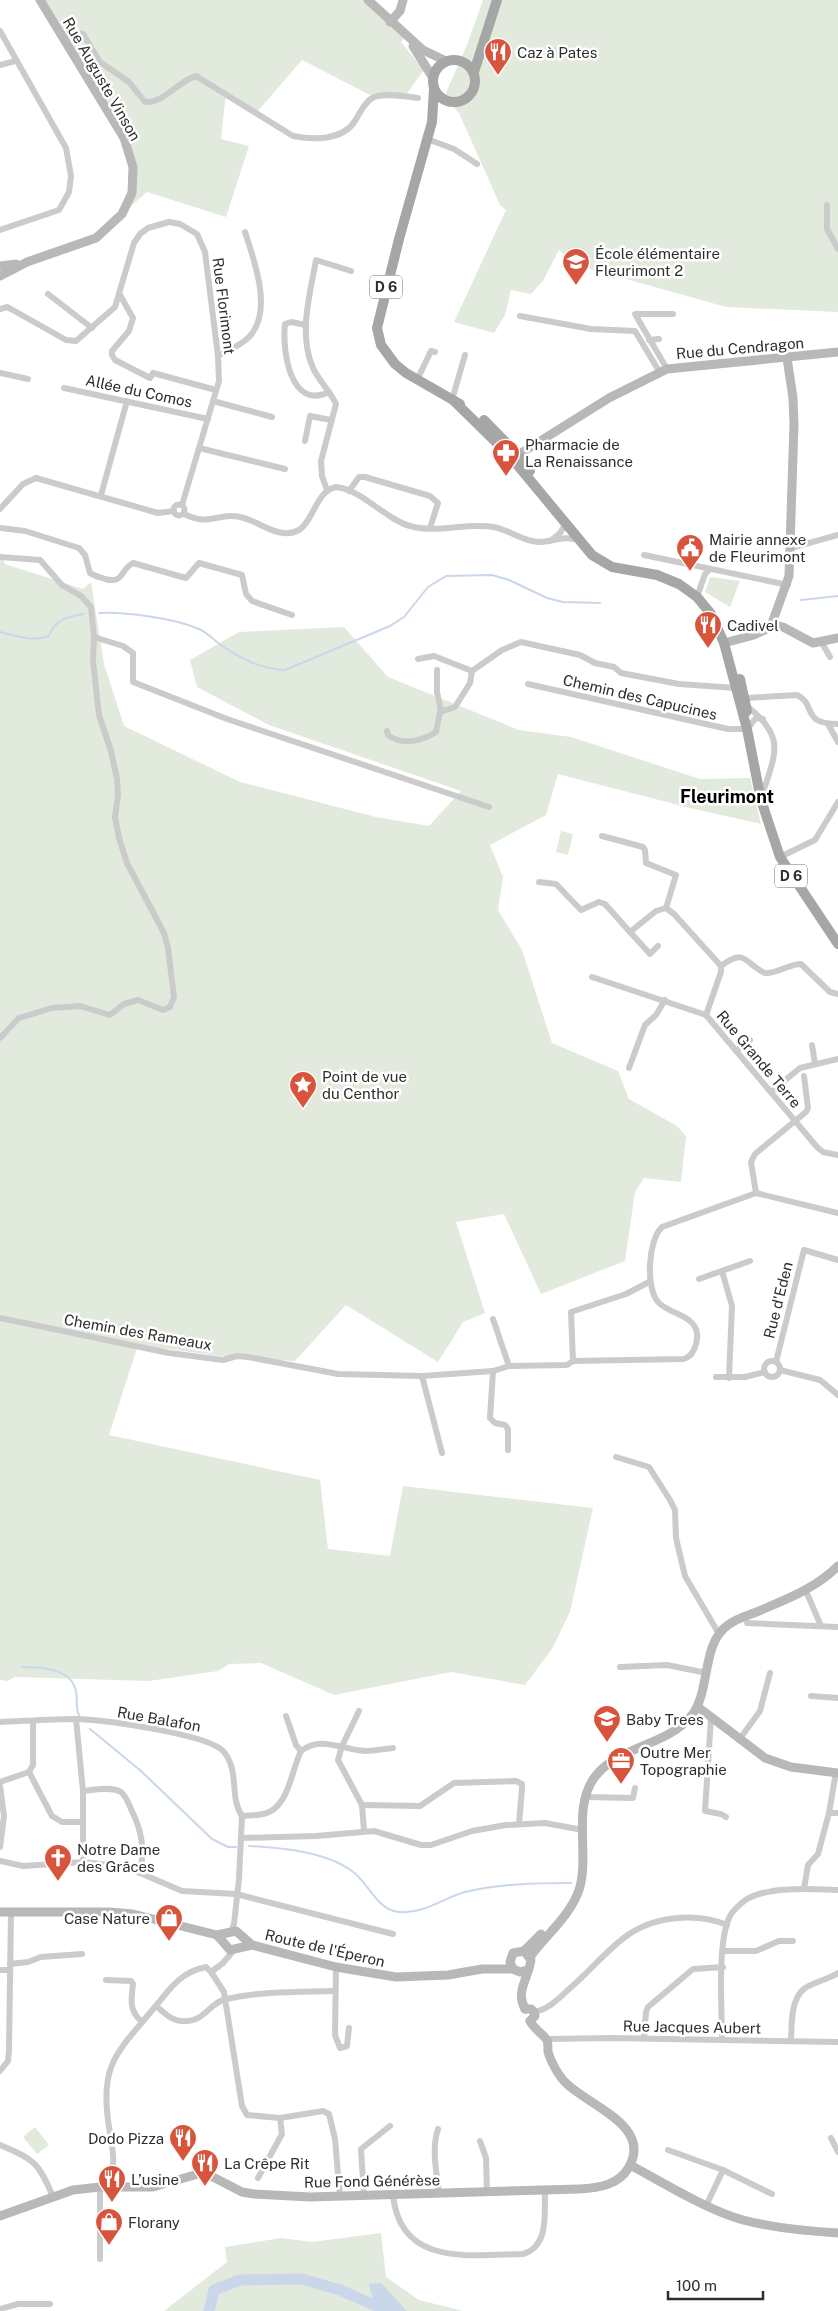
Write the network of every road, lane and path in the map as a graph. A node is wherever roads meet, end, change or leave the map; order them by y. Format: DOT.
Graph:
graph roads {
  1 [pos="40,0"];
  2 [pos="368,0"];
  3 [pos="403,0"];
  4 [pos="490,0"];
  5 [pos="497,0"];
  6 [pos="390,22"];
  7 [pos="0,32"];
  8 [pos="406,36"];
  9 [pos="63,39"];
  10 [pos="459,60"];
  11 [pos="15,61"];
  12 [pos="446,62"];
  13 [pos="0,65"];
  14 [pos="474,72"];
  15 [pos="433,78"];
  16 [pos="434,89"];
  17 [pos="418,98"];
  18 [pos="453,103"];
  19 [pos="432,122"];
  20 [pos="427,138"];
  21 [pos="477,164"];
  22 [pos="827,205"];
  23 [pos="0,230"];
  24 [pos="245,232"];
  25 [pos="838,249"];
  26 [pos="26,262"];
  27 [pos="0,266"];
  28 [pos="350,271"];
  29 [pos="0,276"];
  30 [pos="48,294"];
  31 [pos="120,295"];
  32 [pos="0,310"];
  33 [pos="673,314"];
  34 [pos="520,316"];
  35 [pos="306,325"];
  36 [pos="92,328"];
  37 [pos="659,339"];
  38 [pos="649,340"];
  39 [pos="435,352"];
  40 [pos="838,352"];
  41 [pos="218,356"];
  42 [pos="465,356"];
  43 [pos="787,358"];
  44 [pos="663,370"];
  45 [pos="0,373"];
  46 [pos="28,379"];
  47 [pos="417,380"];
  48 [pos="64,388"];
  49 [pos="216,390"];
  50 [pos="329,392"];
  51 [pos="127,401"];
  52 [pos="213,401"];
  53 [pos="453,401"];
  54 [pos="272,417"];
  55 [pos="208,419"];
  56 [pos="331,420"];
  57 [pos="305,441"];
  58 [pos="199,448"];
  59 [pos="518,455"];
  60 [pos="286,468"];
  61 [pos="328,490"];
  62 [pos="349,491"];
  63 [pos="101,495"];
  64 [pos="182,505"];
  65 [pos="0,509"];
  66 [pos="174,511"];
  67 [pos="557,512"];
  68 [pos="184,514"];
  69 [pos="566,523"];
  70 [pos="0,528"];
  71 [pos="430,528"];
  72 [pos="838,535"];
  73 [pos="579,540"];
  74 [pos="550,541"];
  75 [pos="791,548"];
  76 [pos="644,555"];
  77 [pos="0,557"];
  78 [pos="710,569"];
  79 [pos="788,585"];
  80 [pos="698,598"];
  81 [pos="292,615"];
  82 [pos="771,626"];
  83 [pos="94,637"];
  84 [pos="838,638"];
  85 [pos="727,642"];
  86 [pos="822,643"];
  87 [pos="830,657"];
  88 [pos="418,659"];
  89 [pos="437,670"];
  90 [pos="472,671"];
  91 [pos="528,684"];
  92 [pos="736,688"];
  93 [pos="746,702"];
  94 [pos="441,710"];
  95 [pos="763,719"];
  96 [pos="828,724"];
  97 [pos="838,724"];
  98 [pos="747,729"];
  99 [pos="387,731"];
  100 [pos="838,742"];
  101 [pos="761,800"];
  102 [pos="838,802"];
  103 [pos="489,807"];
  104 [pos="602,836"];
  105 [pos="780,856"];
  106 [pos="539,882"];
  107 [pos="666,908"];
  108 [pos="630,932"];
  109 [pos="838,944"];
  110 [pos="658,946"];
  111 [pos="721,966"];
  112 [pos="592,977"];
  113 [pos="838,994"];
  114 [pos="665,1000"];
  115 [pos="706,1015"];
  116 [pos="3,1031"];
  117 [pos="0,1038"];
  118 [pos="750,1040"];
  119 [pos="812,1045"];
  120 [pos="736,1051"];
  121 [pos="838,1059"];
  122 [pos="815,1064"];
  123 [pos="629,1068"];
  124 [pos="804,1076"];
  125 [pos="771,1092"];
  126 [pos="795,1121"];
  127 [pos="838,1155"];
  128 [pos="756,1193"];
  129 [pos="838,1214"];
  130 [pos="838,1260"];
  131 [pos="750,1261"];
  132 [pos="722,1271"];
  133 [pos="699,1279"];
  134 [pos="649,1282"];
  135 [pos="0,1318"];
  136 [pos="493,1318"];
  137 [pos="573,1361"];
  138 [pos="776,1362"];
  139 [pos="509,1366"];
  140 [pos="780,1370"];
  141 [pos="493,1371"];
  142 [pos="765,1372"];
  143 [pos="422,1376"];
  144 [pos="716,1378"];
  145 [pos="728,1378"];
  146 [pos="838,1396"];
  147 [pos="508,1450"];
  148 [pos="442,1453"];
  149 [pos="616,1457"];
  150 [pos="838,1566"];
  151 [pos="806,1590"];
  152 [pos="747,1623"];
  153 [pos="822,1626"];
  154 [pos="838,1627"];
  155 [pos="719,1634"];
  156 [pos="620,1667"];
  157 [pos="707,1673"];
  158 [pos="770,1673"];
  159 [pos="811,1696"];
  160 [pos="838,1698"];
  161 [pos="698,1708"];
  162 [pos="359,1711"];
  163 [pos="286,1716"];
  164 [pos="711,1718"];
  165 [pos="76,1719"];
  166 [pos="33,1721"];
  167 [pos="0,1722"];
  168 [pos="739,1740"];
  169 [pos="342,1746"];
  170 [pos="392,1748"];
  171 [pos="301,1751"];
  172 [pos="29,1772"];
  173 [pos="837,1772"];
  174 [pos="0,1782"];
  175 [pos="0,1786"];
  176 [pos="635,1788"];
  177 [pos="83,1791"];
  178 [pos="586,1797"];
  179 [pos="362,1805"];
  180 [pos="829,1813"];
  181 [pos="838,1813"];
  182 [pos="242,1816"];
  183 [pos="726,1817"];
  184 [pos="83,1822"];
  185 [pos="519,1824"];
  186 [pos="583,1830"];
  187 [pos="364,1831"];
  188 [pos="242,1838"];
  189 [pos="0,1847"];
  190 [pos="0,1861"];
  191 [pos="83,1862"];
  192 [pos="140,1873"];
  193 [pos="804,1889"];
  194 [pos="838,1890"];
  195 [pos="236,1894"];
  196 [pos="11,1911"];
  197 [pos="0,1912"];
  198 [pos="727,1925"];
  199 [pos="393,1934"];
  200 [pos="232,1940"];
  201 [pos="793,1941"];
  202 [pos="723,1951"];
  203 [pos="82,1954"];
  204 [pos="527,1954"];
  205 [pos="510,1959"];
  206 [pos="10,1967"];
  207 [pos="336,1967"];
  208 [pos="723,1967"];
  209 [pos="482,1969"];
  210 [pos="0,1970"];
  211 [pos="515,1970"];
  212 [pos="527,1970"];
  213 [pos="212,1972"];
  214 [pos="838,1973"];
  215 [pos="106,1980"];
  216 [pos="522,1988"];
  217 [pos="334,1992"];
  218 [pos="225,1999"];
  219 [pos="156,2006"];
  220 [pos="530,2011"];
  221 [pos="142,2022"];
  222 [pos="349,2028"];
  223 [pos="644,2038"];
  224 [pos="546,2039"];
  225 [pos="722,2040"];
  226 [pos="791,2041"];
  227 [pos="838,2042"];
  228 [pos="0,2071"];
  229 [pos="280,2118"];
  230 [pos="390,2126"];
  231 [pos="438,2129"];
  232 [pos="831,2138"];
  233 [pos="480,2141"];
  234 [pos="0,2145"];
  235 [pos="668,2150"];
  236 [pos="838,2152"];
  237 [pos="630,2165"];
  238 [pos="723,2170"];
  239 [pos="258,2178"];
  240 [pos="105,2187"];
  241 [pos="545,2190"];
  242 [pos="487,2193"];
  243 [pos="439,2194"];
  244 [pos="772,2194"];
  245 [pos="393,2195"];
  246 [pos="364,2196"];
  247 [pos="53,2197"];
  248 [pos="340,2197"];
  249 [pos="707,2204"];
  250 [pos="0,2216"];
  251 [pos="838,2234"];
  252 [pos="100,2259"];
  253 [pos="50,2304"];
  254 [pos="0,2309"];
  1 -- 9 [label="main road, Rue Auguste Vinson"];
  2 -- 6 [label="main road"];
  3 -- 6 [label="main road"];
  4 -- 10 [label="main road"];
  5 -- 14 [label="main road"];
  6 -- 8 [label="main road"];
  7 -- 11 [label="street"];
  8 -- 12 [label="main road"];
  8 -- 15 [label="main road"];
  9 -- 17 [label="street"];
  9 -- 26 [label="main road, Rue Auguste Vinson"];
  10 -- 12 [label="main road"];
  10 -- 14 [label="main road"];
  11 -- 13 [label="street"];
  11 -- 23 [label="street"];
  12 -- 15 [label="main road"];
  14 -- 18 [label="main road"];
  15 -- 16 [label="main road"];
  16 -- 18 [label="main road"];
  16 -- 19 [label="main road, D 6"];
  18 -- 19 [label="main road, D 6"];
  19 -- 20 [label="main road, D 6"];
  20 -- 21 [label="street"];
  20 -- 47 [label="main road, D 6"];
  22 -- 25 [label="street"];
  24 -- 41 [label="street"];
  26 -- 27 [label="main road, Rue Auguste Vinson"];
  26 -- 29 [label="main road, Rue Auguste Vinson"];
  28 -- 35 [label="street"];
  30 -- 36 [label="street"];
  31 -- 36 [label="street, Rue Florimont"];
  31 -- 41 [label="street, Rue Florimont"];
  31 -- 49 [label="street"];
  32 -- 36 [label="street, Rue Florimont"];
  33 -- 38 [label="street"];
  34 -- 44 [label="street"];
  35 -- 50 [label="street"];
  35 -- 50 [label="street"];
  37 -- 38 [label="street"];
  38 -- 44 [label="street"];
  39 -- 47 [label="street"];
  40 -- 43 [label="main road, Rue du Cendragon"];
  41 -- 49 [label="street, Rue Florimont"];
  42 -- 53 [label="street"];
  43 -- 44 [label="main road, Rue du Cendragon"];
  43 -- 75 [label="main road"];
  44 -- 59 [label="main road, Rue du Cendragon"];
  45 -- 46 [label="street"];
  47 -- 53 [label="main road, D 6"];
  48 -- 51 [label="street, Allée du Comos"];
  49 -- 52 [label="street, Rue Florimont"];
  50 -- 56 [label="street"];
  51 -- 55 [label="street, Allée du Comos"];
  51 -- 63 [label="street"];
  52 -- 54 [label="street"];
  52 -- 55 [label="street, Rue Florimont"];
  53 -- 59 [label="main road"];
  53 -- 67 [label="main road, D 6"];
  55 -- 58 [label="street, Rue Florimont"];
  56 -- 57 [label="street"];
  56 -- 61 [label="street"];
  58 -- 60 [label="street"];
  58 -- 64 [label="street, Rue Florimont"];
  59 -- 67 [label="main road, D 6"];
  61 -- 62 [label="street"];
  61 -- 68 [label="street"];
  62 -- 71 [label="street"];
  62 -- 71 [label="street"];
  63 -- 65 [label="street"];
  63 -- 66 [label="street"];
  64 -- 66 [label="street"];
  64 -- 68 [label="street"];
  66 -- 68 [label="street"];
  67 -- 69 [label="main road, D 6"];
  69 -- 73 [label="main road, D 6"];
  69 -- 74 [label="street"];
  70 -- 81 [label="street"];
  71 -- 74 [label="street"];
  72 -- 75 [label="street"];
  73 -- 74 [label="street"];
  73 -- 80 [label="main road, D 6"];
  75 -- 79 [label="main road"];
  76 -- 78 [label="street"];
  77 -- 83 [label="street"];
  78 -- 79 [label="street"];
  78 -- 80 [label="street"];
  79 -- 82 [label="main road"];
  80 -- 85 [label="main road, D 6"];
  82 -- 85 [label="main road"];
  82 -- 86 [label="main road"];
  83 -- 103 [label="street"];
  83 -- 116 [label="street"];
  84 -- 86 [label="main road"];
  85 -- 92 [label="main road, D 6"];
  85 -- 93 [label="main road, D 6"];
  86 -- 87 [label="street"];
  88 -- 90 [label="street"];
  89 -- 94 [label="street"];
  90 -- 92 [label="street"];
  90 -- 94 [label="street"];
  91 -- 98 [label="street, Chemin des Capucines"];
  92 -- 98 [label="main road, D 6"];
  93 -- 95 [label="street"];
  93 -- 96 [label="street"];
  93 -- 98 [label="main road, D 6"];
  94 -- 99 [label="street"];
  95 -- 98 [label="street"];
  95 -- 101 [label="street"];
  96 -- 97 [label="street"];
  96 -- 100 [label="street"];
  98 -- 101 [label="main road, D 6"];
  101 -- 105 [label="main road, D 6"];
  102 -- 105 [label="street"];
  104 -- 107 [label="street"];
  105 -- 109 [label="main road, D 6"];
  106 -- 108 [label="street"];
  107 -- 108 [label="street"];
  107 -- 111 [label="street"];
  108 -- 110 [label="street"];
  111 -- 113 [label="street"];
  111 -- 115 [label="street"];
  112 -- 114 [label="street, Rue Grande Terre"];
  114 -- 115 [label="street, Rue Grande Terre"];
  114 -- 123 [label="street"];
  115 -- 120 [label="street, Rue Grande Terre"];
  116 -- 117 [label="street"];
  118 -- 120 [label="street"];
  119 -- 122 [label="street"];
  120 -- 125 [label="street, Rue Grande Terre"];
  121 -- 122 [label="street"];
  122 -- 125 [label="street"];
  124 -- 126 [label="street"];
  125 -- 126 [label="street, Rue Grande Terre"];
  126 -- 127 [label="street, Rue Grande Terre"];
  126 -- 128 [label="street"];
  128 -- 129 [label="street"];
  128 -- 134 [label="street"];
  130 -- 138 [label="street, Rue d'Eden"];
  131 -- 132 [label="street"];
  132 -- 133 [label="street"];
  132 -- 145 [label="street"];
  134 -- 137 [label="street"];
  134 -- 137 [label="street, Chemin des Rameaux"];
  135 -- 143 [label="street, Chemin des Rameaux"];
  136 -- 139 [label="street"];
  137 -- 139 [label="street, Chemin des Rameaux"];
  138 -- 140 [label="street"];
  138 -- 142 [label="street"];
  139 -- 141 [label="street, Chemin des Rameaux"];
  140 -- 142 [label="street"];
  140 -- 146 [label="street"];
  141 -- 143 [label="street, Chemin des Rameaux"];
  141 -- 147 [label="street"];
  142 -- 145 [label="street"];
  143 -- 148 [label="street"];
  144 -- 145 [label="street"];
  149 -- 155 [label="street"];
  150 -- 151 [label="main road"];
  151 -- 153 [label="street"];
  151 -- 155 [label="main road"];
  152 -- 153 [label="street"];
  153 -- 154 [label="street"];
  155 -- 157 [label="main road"];
  156 -- 157 [label="street"];
  157 -- 161 [label="main road"];
  158 -- 168 [label="street"];
  159 -- 160 [label="street"];
  161 -- 164 [label="main road"];
  161 -- 178 [label="main road"];
  162 -- 169 [label="street"];
  163 -- 171 [label="street"];
  164 -- 168 [label="main road"];
  164 -- 183 [label="street"];
  165 -- 166 [label="street, Rue Balafon"];
  165 -- 177 [label="street"];
  165 -- 182 [label="street, Rue Balafon"];
  166 -- 167 [label="street, Rue Balafon"];
  166 -- 172 [label="street"];
  168 -- 173 [label="main road"];
  169 -- 170 [label="street"];
  169 -- 171 [label="street"];
  169 -- 179 [label="street"];
  171 -- 182 [label="street"];
  172 -- 174 [label="street"];
  172 -- 184 [label="street"];
  173 -- 180 [label="street"];
  175 -- 189 [label="street"];
  176 -- 178 [label="street"];
  177 -- 184 [label="street"];
  177 -- 192 [label="street"];
  178 -- 186 [label="main road"];
  179 -- 185 [label="street"];
  179 -- 187 [label="street"];
  180 -- 181 [label="street"];
  180 -- 193 [label="street"];
  182 -- 188 [label="street, Rue Balafon"];
  184 -- 191 [label="street"];
  185 -- 186 [label="street"];
  185 -- 187 [label="street"];
  186 -- 204 [label="main road"];
  187 -- 188 [label="street"];
  188 -- 195 [label="street, Rue Balafon"];
  190 -- 191 [label="street"];
  191 -- 192 [label="street"];
  192 -- 195 [label="street"];
  193 -- 194 [label="street"];
  193 -- 198 [label="street"];
  195 -- 199 [label="street"];
  195 -- 200 [label="street, Rue Balafon"];
  196 -- 197 [label="main road"];
  196 -- 200 [label="main road"];
  196 -- 206 [label="street"];
  198 -- 202 [label="street"];
  198 -- 220 [label="street"];
  200 -- 207 [label="main road, Route de l'Éperon"];
  200 -- 213 [label="street"];
  201 -- 202 [label="street"];
  202 -- 208 [label="street"];
  203 -- 206 [label="street"];
  204 -- 205 [label="main road"];
  204 -- 212 [label="main road"];
  205 -- 209 [label="main road, Route de l'Éperon"];
  205 -- 211 [label="main road"];
  206 -- 210 [label="street"];
  206 -- 228 [label="street"];
  207 -- 209 [label="main road, Route de l'Éperon"];
  207 -- 217 [label="street"];
  208 -- 223 [label="street"];
  208 -- 225 [label="street"];
  209 -- 211 [label="main road, Route de l'Éperon"];
  211 -- 212 [label="main road"];
  211 -- 216 [label="main road"];
  212 -- 216 [label="main road"];
  213 -- 218 [label="street"];
  213 -- 219 [label="street"];
  214 -- 226 [label="street"];
  215 -- 221 [label="street"];
  216 -- 220 [label="main road"];
  217 -- 218 [label="street"];
  217 -- 222 [label="street"];
  218 -- 219 [label="street"];
  218 -- 229 [label="street"];
  219 -- 221 [label="street"];
  220 -- 224 [label="main road"];
  221 -- 240 [label="street"];
  223 -- 224 [label="street, Rue Jacques Aubert"];
  223 -- 225 [label="street, Rue Jacques Aubert"];
  224 -- 237 [label="main road"];
  225 -- 226 [label="street, Rue Jacques Aubert"];
  226 -- 227 [label="street, Rue Jacques Aubert"];
  229 -- 239 [label="street"];
  229 -- 248 [label="street"];
  230 -- 246 [label="street"];
  231 -- 243 [label="street"];
  232 -- 236 [label="street"];
  233 -- 242 [label="street"];
  234 -- 247 [label="street"];
  235 -- 238 [label="street"];
  237 -- 241 [label="main road, Rue Fond Générèse"];
  237 -- 249 [label="main road"];
  238 -- 244 [label="street"];
  238 -- 249 [label="street"];
  240 -- 247 [label="main road, Rue Fond Générèse"];
  240 -- 248 [label="main road, Rue Fond Générèse"];
  240 -- 252 [label="street"];
  241 -- 242 [label="main road, Rue Fond Générèse"];
  241 -- 245 [label="street"];
  242 -- 243 [label="main road, Rue Fond Générèse"];
  243 -- 245 [label="main road, Rue Fond Générèse"];
  245 -- 246 [label="main road, Rue Fond Générèse"];
  246 -- 248 [label="main road, Rue Fond Générèse"];
  247 -- 250 [label="main road, Rue Fond Générèse"];
  249 -- 251 [label="main road"];
  253 -- 254 [label="street"];
}
